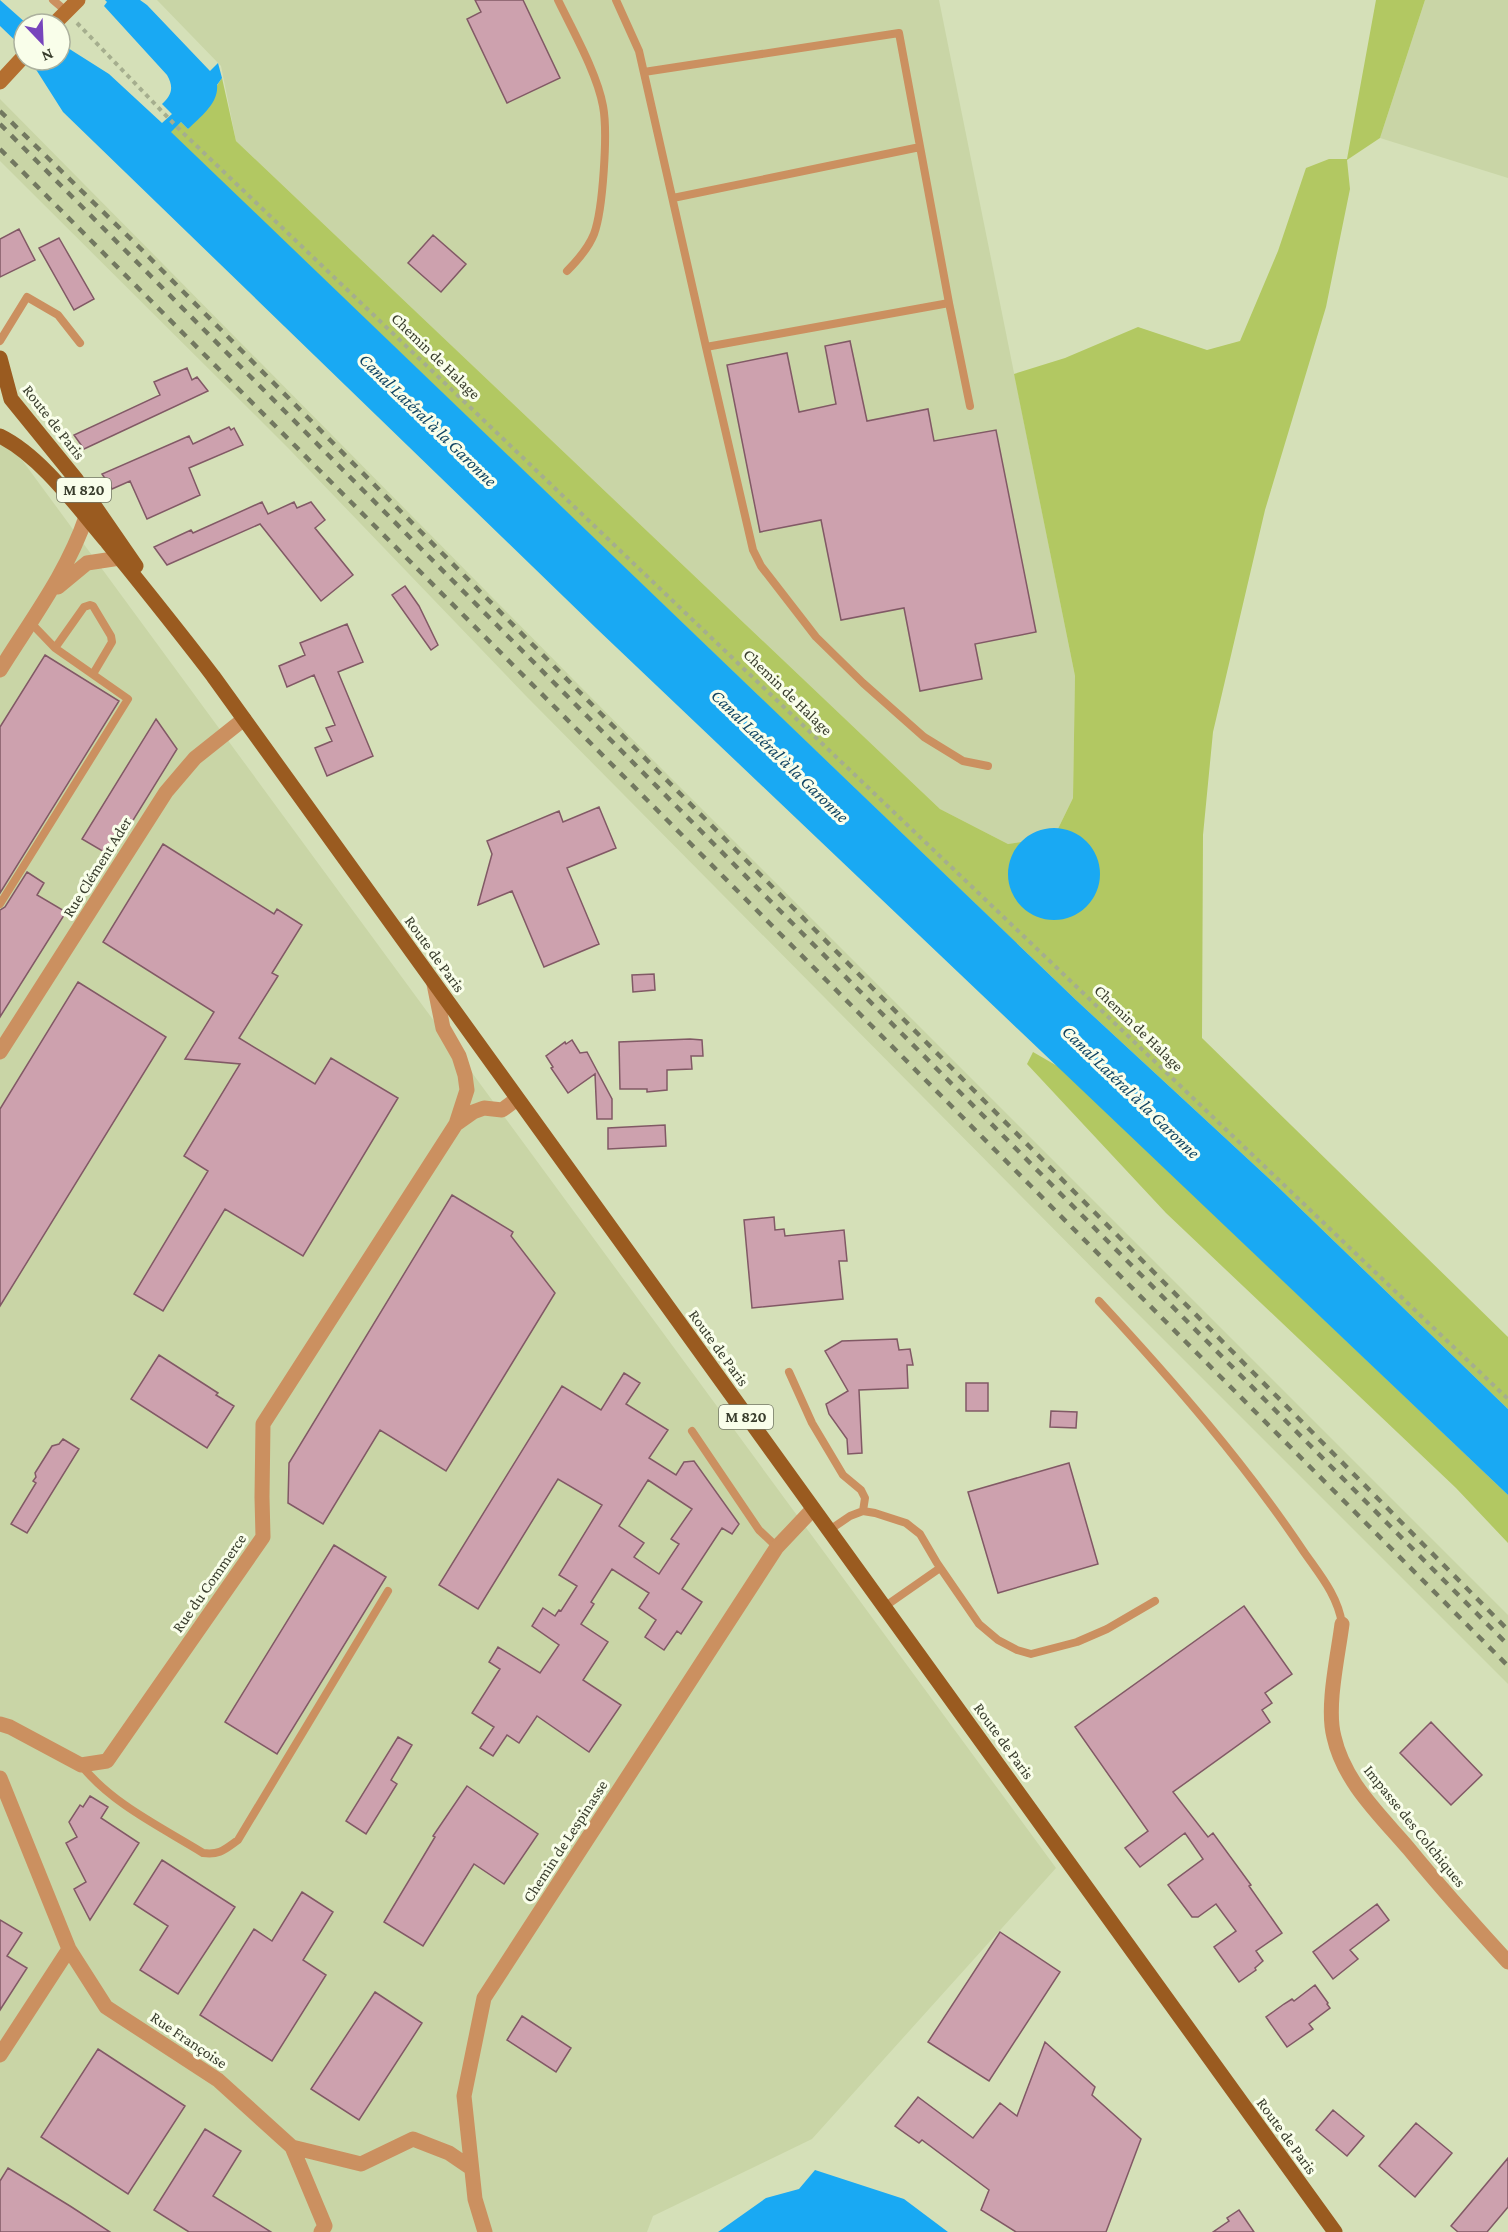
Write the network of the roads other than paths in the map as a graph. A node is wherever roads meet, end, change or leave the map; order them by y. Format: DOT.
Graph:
graph roads {
  1 [pos="78,0"];
  2 [pos="558,0"];
  3 [pos="616,0"];
  4 [pos="65,12"];
  5 [pos="12,69"];
  6 [pos="644,72"];
  7 [pos="0,82"];
  8 [pos="920,147"];
  9 [pos="673,198"];
  10 [pos="567,271"];
  11 [pos="949,303"];
  12 [pos="0,341"];
  13 [pos="80,343"];
  14 [pos="706,347"];
  15 [pos="0,358"];
  16 [pos="5,382"];
  17 [pos="0,398"];
  18 [pos="970,406"];
  19 [pos="0,436"];
  20 [pos="86,517"];
  21 [pos="120,558"];
  22 [pos="51,593"];
  23 [pos="157,602"];
  24 [pos="30,622"];
  25 [pos="55,648"];
  26 [pos="0,670"];
  27 [pos="93,674"];
  28 [pos="244,719"];
  29 [pos="988,766"];
  30 [pos="0,904"];
  31 [pos="434,984"];
  32 [pos="0,1052"];
  33 [pos="517,1099"];
  34 [pos="456,1124"];
  35 [pos="1099,1301"];
  36 [pos="789,1372"];
  37 [pos="692,1431"];
  38 [pos="813,1509"];
  39 [pos="863,1511"];
  40 [pos="828,1531"];
  41 [pos="777,1547"];
  42 [pos="940,1568"];
  43 [pos="388,1591"];
  44 [pos="1155,1601"];
  45 [pos="884,1607"];
  46 [pos="1342,1624"];
  47 [pos="0,1724"];
  48 [pos="81,1765"];
  49 [pos="0,1778"];
  50 [pos="69,1949"];
  51 [pos="1508,1962"];
  52 [pos="0,2055"];
  53 [pos="292,2147"];
  54 [pos="471,2168"];
  55 [pos="321,2232"];
  56 [pos="485,2232"];
  57 [pos="1335,2232"];
  1 -- 4 [label="main road"];
  2 -- 10 [label="lane"];
  3 -- 6 [label="lane"];
  5 -- 7 [label="main road"];
  6 -- 8 [label="lane"];
  6 -- 9 [label="lane"];
  8 -- 9 [label="lane"];
  8 -- 11 [label="lane"];
  9 -- 14 [label="lane"];
  11 -- 14 [label="lane"];
  11 -- 18 [label="lane"];
  12 -- 13 [label="lane"];
  14 -- 29 [label="lane"];
  15 -- 16 [label="main road, Route de Paris / M 820"];
  16 -- 17 [label="main road, Route de Paris / M 820"];
  16 -- 23 [label="main road, Route de Paris / M 820"];
  19 -- 20 [label="main road, Route de Paris / M 820"];
  20 -- 21 [label="main road, Route de Paris / M 820"];
  20 -- 22 [label="street"];
  21 -- 22 [label="street"];
  21 -- 23 [label="main road, Route de Paris / M 820"];
  22 -- 24 [label="street"];
  23 -- 28 [label="main road, Route de Paris / M 820"];
  24 -- 25 [label="lane"];
  24 -- 26 [label="street"];
  25 -- 27 [label="lane"];
  25 -- 27 [label="lane"];
  27 -- 30 [label="lane"];
  28 -- 31 [label="main road, Route de Paris / M 820"];
  28 -- 32 [label="street, Rue Clément Ader"];
  31 -- 33 [label="main road, Route de Paris / M 820"];
  31 -- 34 [label="street, Rue du Commerce"];
  33 -- 34 [label="street, Rue du Commerce"];
  33 -- 38 [label="main road, Route de Paris / M 820"];
  34 -- 48 [label="street, Rue du Commerce"];
  35 -- 46 [label="lane"];
  36 -- 39 [label="lane"];
  37 -- 41 [label="lane"];
  38 -- 40 [label="main road, Route de Paris / M 820"];
  38 -- 41 [label="street, Chemin de Lespinasse"];
  39 -- 40 [label="lane"];
  39 -- 42 [label="lane"];
  40 -- 45 [label="main road, Route de Paris / M 820"];
  41 -- 54 [label="street, Chemin de Lespinasse"];
  42 -- 44 [label="lane"];
  42 -- 45 [label="lane"];
  43 -- 48 [label="lane"];
  45 -- 57 [label="main road, Route de Paris / M 820"];
  46 -- 51 [label="street, Impasse des Colchiques"];
  47 -- 48 [label="street"];
  49 -- 50 [label="street, Rue Françoise"];
  50 -- 52 [label="street"];
  50 -- 53 [label="street, Rue Françoise"];
  53 -- 54 [label="street, Rue Françoise"];
  53 -- 55 [label="street"];
  54 -- 56 [label="street, Chemin de Lespinasse"];
}
